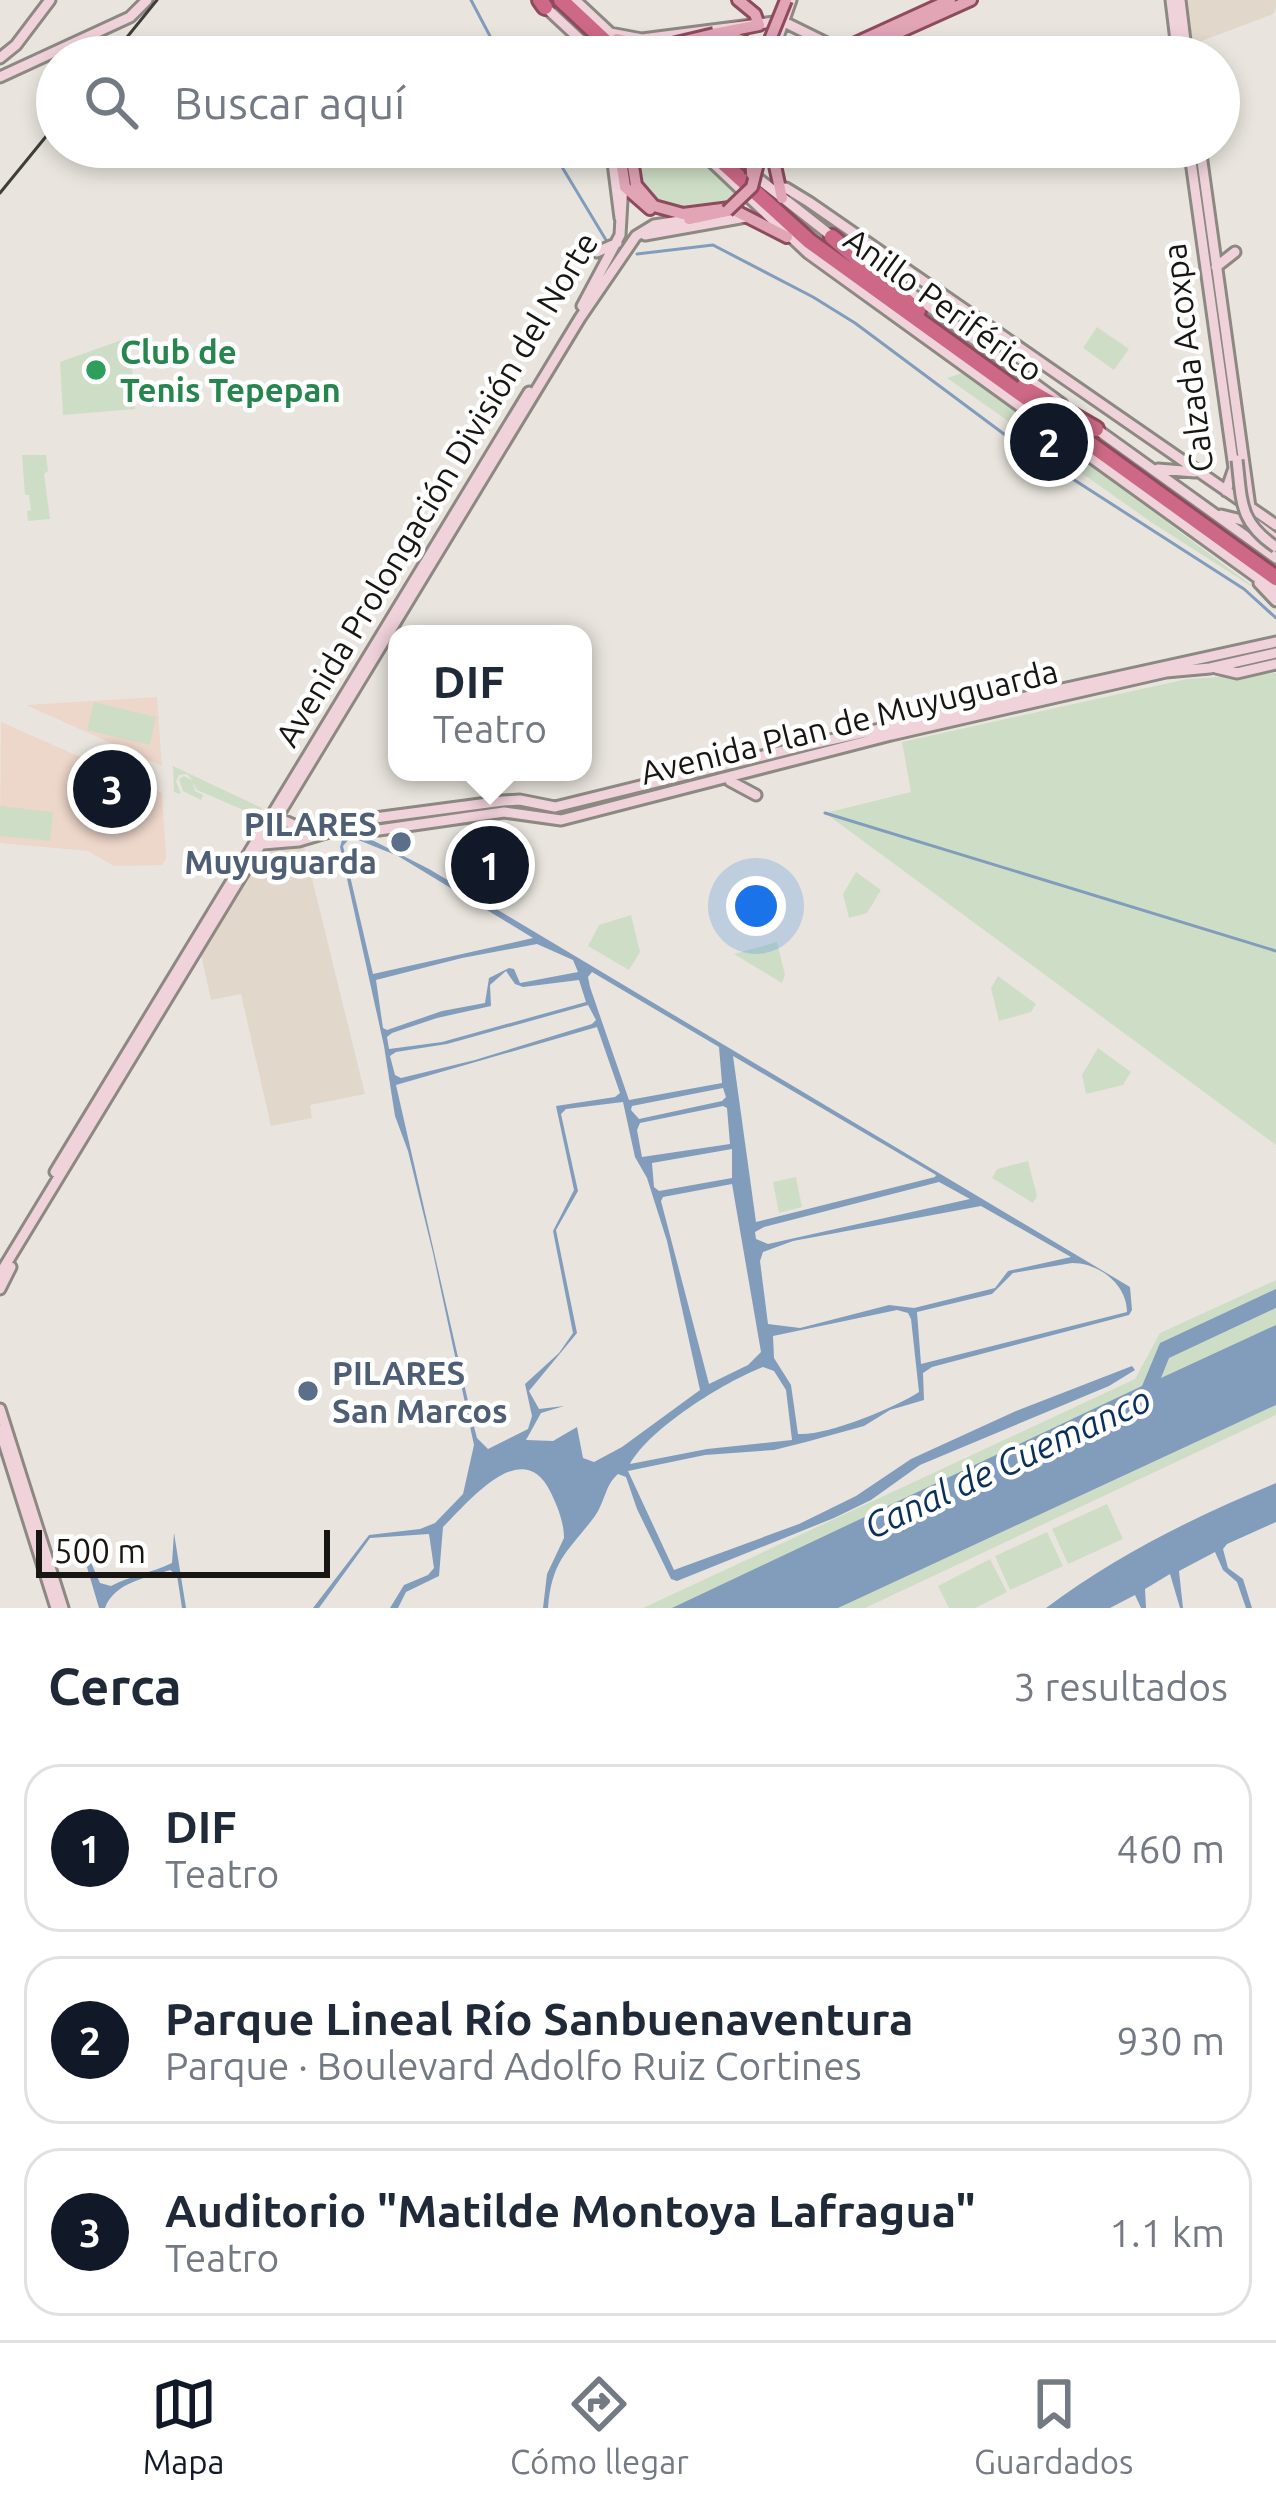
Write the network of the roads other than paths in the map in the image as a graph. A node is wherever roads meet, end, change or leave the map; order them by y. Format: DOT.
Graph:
graph roads {
  1 [pos="50,0"];
  2 [pos="147,0"];
  3 [pos="562,0"];
  4 [pos="574,0"];
  5 [pos="737,0"];
  6 [pos="749,0"];
  7 [pos="950,0"];
  8 [pos="971,0"];
  9 [pos="1175,0"];
  10 [pos="543,2"];
  11 [pos="784,8"];
  12 [pos="763,22"];
  13 [pos="716,34"];
  14 [pos="89,36"];
  15 [pos="576,36"];
  16 [pos="585,36"];
  17 [pos="600,36"];
  18 [pos="613,36"];
  19 [pos="662,36"];
  20 [pos="707,36"];
  21 [pos="724,36"];
  22 [pos="770,36"];
  23 [pos="770,36"];
  24 [pos="825,36"];
  25 [pos="882,36"];
  26 [pos="889,36"];
  27 [pos="1180,36"];
  28 [pos="0,58"];
  29 [pos="36,60"];
  30 [pos="0,77"];
  31 [pos="622,168"];
  32 [pos="623,168"];
  33 [pos="626,168"];
  34 [pos="630,168"];
  35 [pos="726,168"];
  36 [pos="731,168"];
  37 [pos="737,168"];
  38 [pos="746,168"];
  39 [pos="758,168"];
  40 [pos="758,168"];
  41 [pos="766,168"];
  42 [pos="1193,168"];
  43 [pos="1201,168"];
  44 [pos="623,183"];
  45 [pos="761,193"];
  46 [pos="651,209"];
  47 [pos="1202,216"];
  48 [pos="697,219"];
  49 [pos="622,223"];
  50 [pos="787,236"];
  51 [pos="832,236"];
  52 [pos="1188,239"];
  53 [pos="617,243"];
  54 [pos="630,244"];
  55 [pos="597,252"];
  56 [pos="1235,252"];
  57 [pos="825,265"];
  58 [pos="1216,266"];
  59 [pos="902,309"];
  60 [pos="927,319"];
  61 [pos="1218,321"];
  62 [pos="1219,364"];
  63 [pos="1023,387"];
  64 [pos="1096,429"];
  65 [pos="1109,457"];
  66 [pos="1154,469"];
  67 [pos="1200,472"];
  68 [pos="1233,481"];
  69 [pos="1126,482"];
  70 [pos="1250,507"];
  71 [pos="1208,508"];
  72 [pos="1276,536"];
  73 [pos="1276,558"];
  74 [pos="1276,574"];
  75 [pos="1273,595"];
  76 [pos="389,625"];
  77 [pos="392,625"];
  78 [pos="388,627"];
  79 [pos="388,631"];
  80 [pos="1276,646"];
  81 [pos="1276,664"];
  82 [pos="1165,668"];
  83 [pos="1210,668"];
  84 [pos="713,782"];
  85 [pos="756,795"];
  86 [pos="275,816"];
  87 [pos="279,844"];
  88 [pos="257,846"];
  89 [pos="249,866"];
  90 [pos="219,909"];
  91 [pos="45,1189"];
  92 [pos="19,1243"];
  93 [pos="0,1264"];
  94 [pos="0,1282"];
  95 [pos="0,1409"];
  96 [pos="0,1430"];
  97 [pos="59,1608"];
  1 -- 28 [label="main road"];
  2 -- 14 [label="main road"];
  3 -- 17 [label="highway"];
  4 -- 18 [label="main road"];
  5 -- 12 [label="main road"];
  6 -- 12 [label="main road"];
  7 -- 25 [label="main road"];
  8 -- 26 [label="main road"];
  9 -- 27 [label="main road"];
  10 -- 15 [label="main road"];
  10 -- 16 [label="highway"];
  11 -- 12 [label="main road"];
  11 -- 22 [label="main road, bridge"];
  11 -- 23 [label="main road"];
  11 -- 24 [label="main road"];
  12 -- 13 [label="main road"];
  12 -- 19 [label="main road"];
  13 -- 20 [label="main road, bridge"];
  13 -- 21 [label="main road"];
  29 -- 30 [label="main road"];
  31 -- 49 [label="main road"];
  32 -- 44 [label="main road, Avenida Prolongación División del Norte"];
  33 -- 46 [label="main road"];
  34 -- 45 [label="main road"];
  35 -- 45 [label="main road"];
  36 -- 45 [label="highway, Anillo Periférico"];
  37 -- 45 [label="highway, Anillo Periférico"];
  38 -- 45 [label="main road"];
  39 -- 45 [label="main road, bridge"];
  40 -- 45 [label="main road"];
  41 -- 45 [label="main road"];
  42 -- 47 [label="main road, Calzada Acoxpa"];
  43 -- 47 [label="main road, Calzada Acoxpa"];
  44 -- 46 [label="main road"];
  44 -- 49 [label="main road, Avenida Prolongación División del Norte"];
  45 -- 48 [label="main road, bridge"];
  45 -- 50 [label="main road"];
  45 -- 51 [label="main road"];
  45 -- 54 [label="main road"];
  45 -- 59 [label="highway, Anillo Periférico"];
  45 -- 60 [label="highway, Anillo Periférico"];
  45 -- 67 [label="main road"];
  46 -- 48 [label="main road"];
  47 -- 52 [label="main road"];
  47 -- 58 [label="main road, Calzada Acoxpa"];
  47 -- 61 [label="main road, Calzada Acoxpa"];
  48 -- 54 [label="main road, Avenida Prolongación División del Norte"];
  49 -- 53 [label="main road, Avenida Prolongación División del Norte"];
  50 -- 57 [label="main road"];
  51 -- 60 [label="highway"];
  51 -- 64 [label="main road"];
  53 -- 55 [label="main road"];
  53 -- 76 [label="main road, Avenida Prolongación División del Norte"];
  54 -- 77 [label="main road, Avenida Prolongación División del Norte"];
  56 -- 58 [label="main road"];
  57 -- 59 [label="highway"];
  57 -- 69 [label="main road"];
  58 -- 61 [label="main road, Calzada Acoxpa"];
  59 -- 65 [label="highway, Anillo Periférico"];
  60 -- 63 [label="highway, Anillo Periférico"];
  61 -- 62 [label="main road, Calzada Acoxpa"];
  61 -- 68 [label="main road, Calzada Acoxpa"];
  62 -- 68 [label="main road, Calzada Acoxpa"];
  62 -- 72 [label="main road, bridge"];
  63 -- 64 [label="highway"];
  63 -- 74 [label="highway, Anillo Periférico"];
  64 -- 66 [label="main road"];
  65 -- 69 [label="highway"];
  65 -- 74 [label="highway, Anillo Periférico"];
  66 -- 67 [label="main road"];
  66 -- 71 [label="main road"];
  67 -- 68 [label="main road"];
  68 -- 70 [label="main road"];
  68 -- 70 [label="main road, Calzada Acoxpa"];
  68 -- 72 [label="main road"];
  69 -- 75 [label="main road"];
  70 -- 72 [label="main road"];
  71 -- 72 [label="main road"];
  71 -- 73 [label="main road"];
  78 -- 86 [label="main road, Avenida Prolongación División del Norte"];
  79 -- 86 [label="main road, Avenida Prolongación División del Norte"];
  80 -- 82 [label="main road"];
  80 -- 82 [label="main road"];
  80 -- 83 [label="main road"];
  81 -- 83 [label="main road"];
  82 -- 83 [label="main road"];
  82 -- 84 [label="main road, Avenida Plan de Muyuguarda"];
  82 -- 86 [label="main road, Avenida Plan de Muyuguarda"];
  84 -- 85 [label="main road"];
  84 -- 87 [label="main road, Avenida Plan de Muyuguarda"];
  86 -- 88 [label="main road, Avenida Prolongación División del Norte"];
  87 -- 88 [label="main road, Avenida Plan de Muyuguarda"];
  87 -- 89 [label="main road"];
  88 -- 89 [label="main road"];
  88 -- 90 [label="main road"];
  89 -- 90 [label="main road"];
  90 -- 91 [label="main road"];
  90 -- 92 [label="main road"];
  91 -- 92 [label="main road"];
  91 -- 93 [label="main road"];
  92 -- 94 [label="main road"];
  95 -- 97 [label="main road"];
  96 -- 97 [label="main road"];
}
